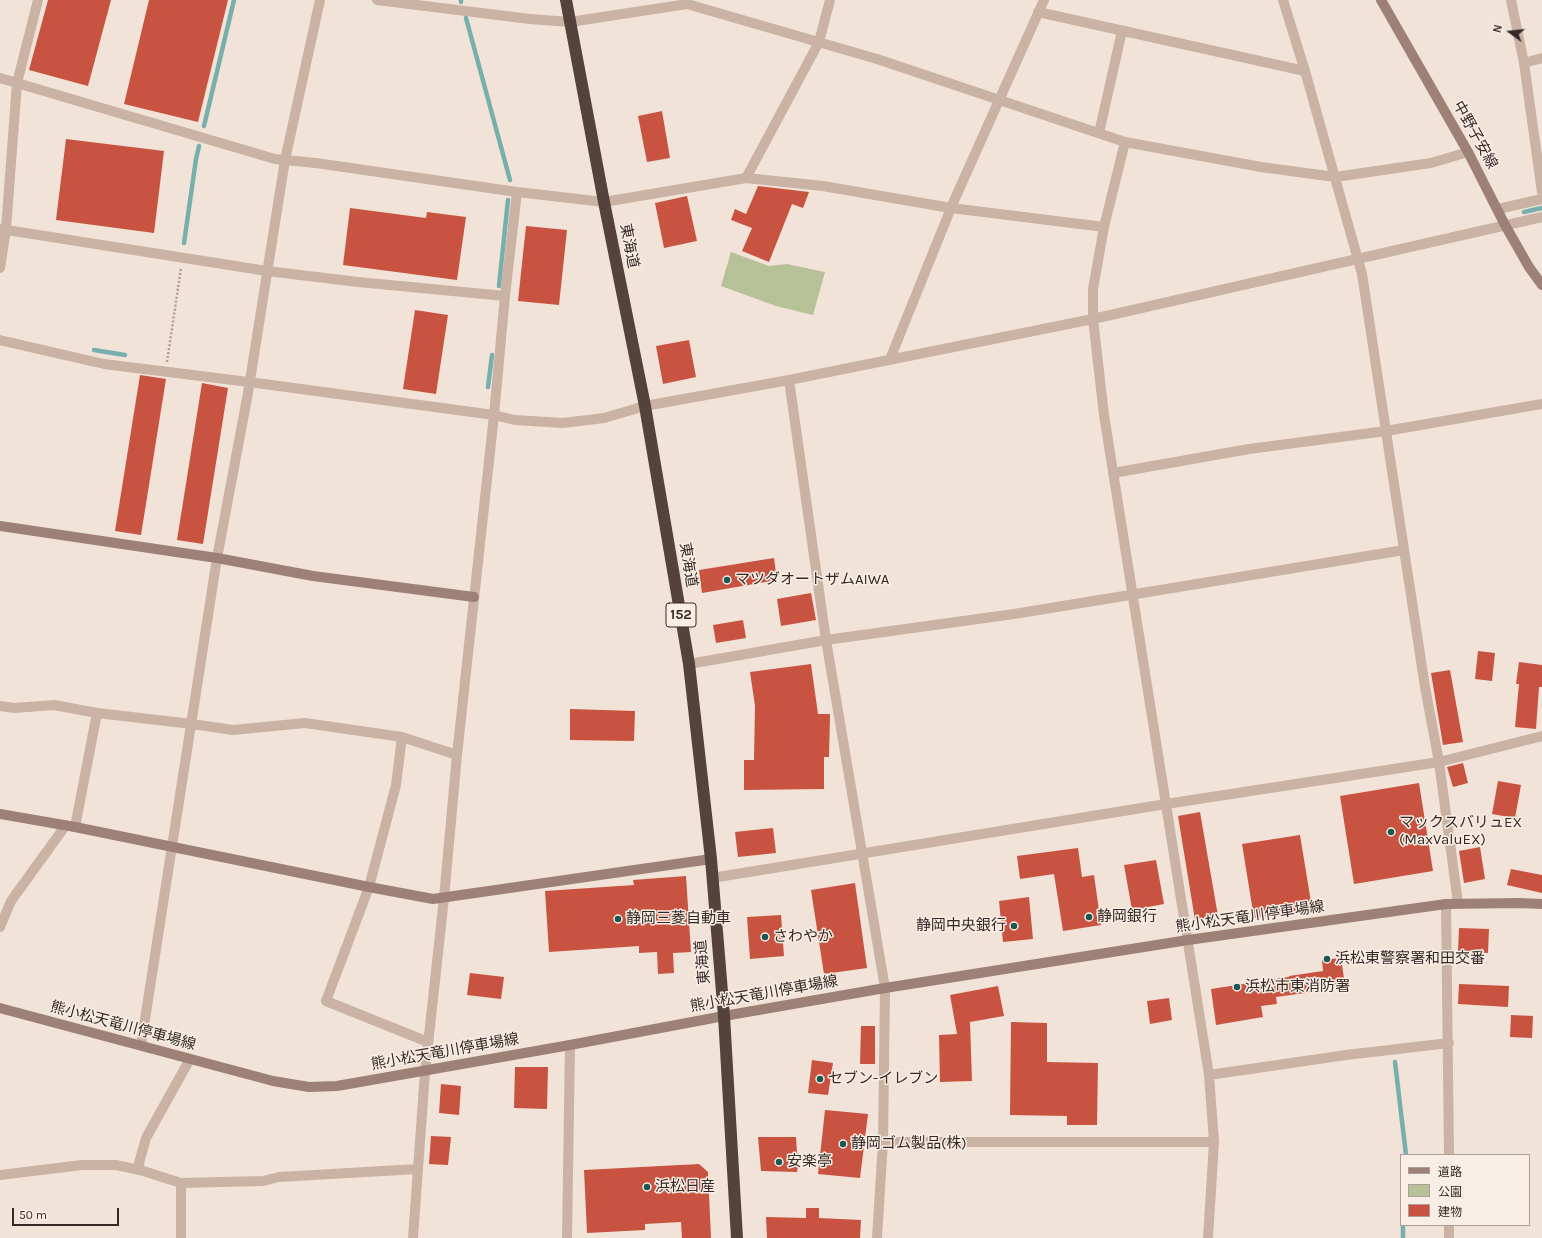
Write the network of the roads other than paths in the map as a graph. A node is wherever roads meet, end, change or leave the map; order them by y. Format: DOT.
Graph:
graph roads {
  1 [pos="38,0"];
  2 [pos="320,0"];
  3 [pos="377,0"];
  4 [pos="566,0"];
  5 [pos="830,0"];
  6 [pos="1044,0"];
  7 [pos="1282,0"];
  8 [pos="1381,0"];
  9 [pos="1511,0"];
  10 [pos="1038,12"];
  11 [pos="570,22"];
  12 [pos="1122,31"];
  13 [pos="819,42"];
  14 [pos="1542,58"];
  15 [pos="1524,63"];
  16 [pos="1305,71"];
  17 [pos="0,78"];
  18 [pos="17,83"];
  19 [pos="998,100"];
  20 [pos="1099,133"];
  21 [pos="1125,142"];
  22 [pos="1468,152"];
  23 [pos="285,160"];
  24 [pos="1335,177"];
  25 [pos="746,178"];
  26 [pos="517,192"];
  27 [pos="1542,192"];
  28 [pos="1542,199"];
  29 [pos="604,202"];
  30 [pos="951,208"];
  31 [pos="1498,209"];
  32 [pos="1542,217"];
  33 [pos="1505,225"];
  34 [pos="1104,227"];
  35 [pos="3,229"];
  36 [pos="1358,260"];
  37 [pos="0,268"];
  38 [pos="268,270"];
  39 [pos="1542,285"];
  40 [pos="505,296"];
  41 [pos="1093,319"];
  42 [pos="0,340"];
  43 [pos="890,359"];
  44 [pos="789,380"];
  45 [pos="249,382"];
  46 [pos="1542,404"];
  47 [pos="645,406"];
  48 [pos="494,415"];
  49 [pos="1386,431"];
  50 [pos="1113,473"];
  51 [pos="0,526"];
  52 [pos="1404,550"];
  53 [pos="217,558"];
  54 [pos="1132,595"];
  55 [pos="474,597"];
  56 [pos="826,640"];
  57 [pos="689,664"];
  58 [pos="0,706"];
  59 [pos="97,713"];
  60 [pos="192,724"];
  61 [pos="1542,736"];
  62 [pos="402,737"];
  63 [pos="457,755"];
  64 [pos="1439,762"];
  65 [pos="1166,804"];
  66 [pos="0,814"];
  67 [pos="71,826"];
  68 [pos="173,846"];
  69 [pos="861,853"];
  70 [pos="711,859"];
  71 [pos="712,878"];
  72 [pos="369,887"];
  73 [pos="444,898"];
  74 [pos="1458,903"];
  75 [pos="1446,904"];
  76 [pos="1542,904"];
  77 [pos="0,927"];
  78 [pos="1188,940"];
  79 [pos="885,988"];
  80 [pos="0,1008"];
  81 [pos="724,1016"];
  82 [pos="428,1042"];
  83 [pos="1449,1043"];
  84 [pos="141,1045"];
  85 [pos="570,1045"];
  86 [pos="190,1059"];
  87 [pos="425,1072"];
  88 [pos="1209,1075"];
  89 [pos="883,1142"];
  90 [pos="1214,1142"];
  91 [pos="1449,1154"];
  92 [pos="418,1169"];
  93 [pos="140,1170"];
  94 [pos="0,1174"];
  95 [pos="181,1183"];
  96 [pos="1449,1226"];
  97 [pos="181,1238"];
  98 [pos="413,1238"];
  99 [pos="567,1238"];
  100 [pos="737,1238"];
  101 [pos="877,1238"];
  102 [pos="1208,1238"];
  103 [pos="1450,1238"];
  1 -- 18 [label="street"];
  2 -- 23 [label="street"];
  3 -- 11 [label="street"];
  4 -- 11 [label="highway, 東海道 / 152"];
  5 -- 13 [label="street"];
  6 -- 10 [label="street"];
  7 -- 16 [label="street"];
  8 -- 22 [label="main road, 中野子安線"];
  9 -- 15 [label="street"];
  10 -- 12 [label="street"];
  10 -- 19 [label="street"];
  11 -- 13 [label="street"];
  11 -- 29 [label="highway, 東海道 / 152"];
  12 -- 16 [label="street"];
  12 -- 20 [label="street"];
  13 -- 19 [label="street"];
  13 -- 25 [label="street"];
  14 -- 15 [label="street"];
  15 -- 27 [label="street"];
  16 -- 24 [label="street"];
  17 -- 18 [label="street"];
  18 -- 23 [label="street"];
  18 -- 35 [label="street"];
  19 -- 20 [label="street"];
  19 -- 30 [label="street"];
  20 -- 21 [label="street"];
  21 -- 24 [label="street"];
  21 -- 34 [label="street"];
  22 -- 24 [label="street"];
  22 -- 31 [label="main road, 中野子安線"];
  23 -- 26 [label="street"];
  23 -- 38 [label="street"];
  24 -- 36 [label="street"];
  25 -- 29 [label="street"];
  25 -- 30 [label="street"];
  26 -- 29 [label="street"];
  26 -- 40 [label="street"];
  28 -- 31 [label="street"];
  29 -- 47 [label="highway, 東海道 / 152"];
  30 -- 34 [label="street"];
  30 -- 43 [label="street"];
  31 -- 33 [label="main road, 中野子安線"];
  32 -- 33 [label="street"];
  33 -- 36 [label="street"];
  33 -- 39 [label="main road, 中野子安線"];
  34 -- 41 [label="street"];
  35 -- 37 [label="street"];
  35 -- 38 [label="street"];
  36 -- 41 [label="street"];
  36 -- 49 [label="street"];
  38 -- 40 [label="street"];
  38 -- 45 [label="street"];
  40 -- 48 [label="street"];
  41 -- 43 [label="street"];
  41 -- 50 [label="street"];
  42 -- 45 [label="street"];
  43 -- 44 [label="street"];
  44 -- 47 [label="street"];
  44 -- 56 [label="street"];
  45 -- 48 [label="street"];
  45 -- 53 [label="street"];
  46 -- 49 [label="street"];
  47 -- 48 [label="street"];
  47 -- 57 [label="highway, 東海道 / 152"];
  48 -- 55 [label="street"];
  49 -- 50 [label="street"];
  49 -- 52 [label="street"];
  50 -- 54 [label="street"];
  51 -- 53 [label="main road"];
  52 -- 54 [label="street"];
  52 -- 64 [label="street"];
  53 -- 55 [label="main road"];
  53 -- 60 [label="street"];
  54 -- 56 [label="street"];
  54 -- 65 [label="street"];
  55 -- 63 [label="street"];
  56 -- 57 [label="street"];
  56 -- 69 [label="street"];
  57 -- 70 [label="highway, 東海道 / 152"];
  58 -- 59 [label="street"];
  59 -- 60 [label="street"];
  59 -- 67 [label="street"];
  60 -- 62 [label="street"];
  60 -- 68 [label="street"];
  61 -- 64 [label="street"];
  62 -- 63 [label="street"];
  62 -- 72 [label="street"];
  63 -- 73 [label="street"];
  64 -- 65 [label="street"];
  64 -- 74 [label="street"];
  65 -- 69 [label="street"];
  65 -- 78 [label="street"];
  66 -- 67 [label="main road"];
  67 -- 68 [label="main road"];
  67 -- 77 [label="street"];
  68 -- 72 [label="main road"];
  68 -- 84 [label="street"];
  69 -- 71 [label="street"];
  69 -- 79 [label="street"];
  70 -- 71 [label="highway, 東海道 / 152"];
  70 -- 73 [label="main road"];
  71 -- 81 [label="highway, 東海道 / 152"];
  72 -- 73 [label="main road"];
  72 -- 82 [label="street"];
  73 -- 82 [label="street"];
  74 -- 75 [label="main road, 熊小松天竜川停車場線"];
  74 -- 76 [label="main road, 熊小松天竜川停車場線"];
  75 -- 78 [label="main road, 熊小松天竜川停車場線"];
  75 -- 83 [label="street"];
  78 -- 79 [label="main road, 熊小松天竜川停車場線"];
  78 -- 88 [label="street"];
  79 -- 81 [label="main road, 熊小松天竜川停車場線"];
  79 -- 89 [label="street"];
  80 -- 84 [label="main road, 熊小松天竜川停車場線"];
  81 -- 85 [label="main road, 熊小松天竜川停車場線"];
  81 -- 100 [label="highway, 東海道 / 152"];
  82 -- 87 [label="street"];
  83 -- 88 [label="street"];
  83 -- 91 [label="street"];
  84 -- 86 [label="main road, 熊小松天竜川停車場線"];
  85 -- 87 [label="main road, 熊小松天竜川停車場線"];
  85 -- 99 [label="street"];
  86 -- 87 [label="main road, 熊小松天竜川停車場線"];
  86 -- 93 [label="street"];
  87 -- 92 [label="street"];
  88 -- 90 [label="street"];
  89 -- 90 [label="street"];
  89 -- 101 [label="street"];
  90 -- 102 [label="street"];
  92 -- 95 [label="street"];
  92 -- 98 [label="street"];
  93 -- 94 [label="street"];
  93 -- 95 [label="street"];
  95 -- 97 [label="street"];
  96 -- 103 [label="street"];
}
